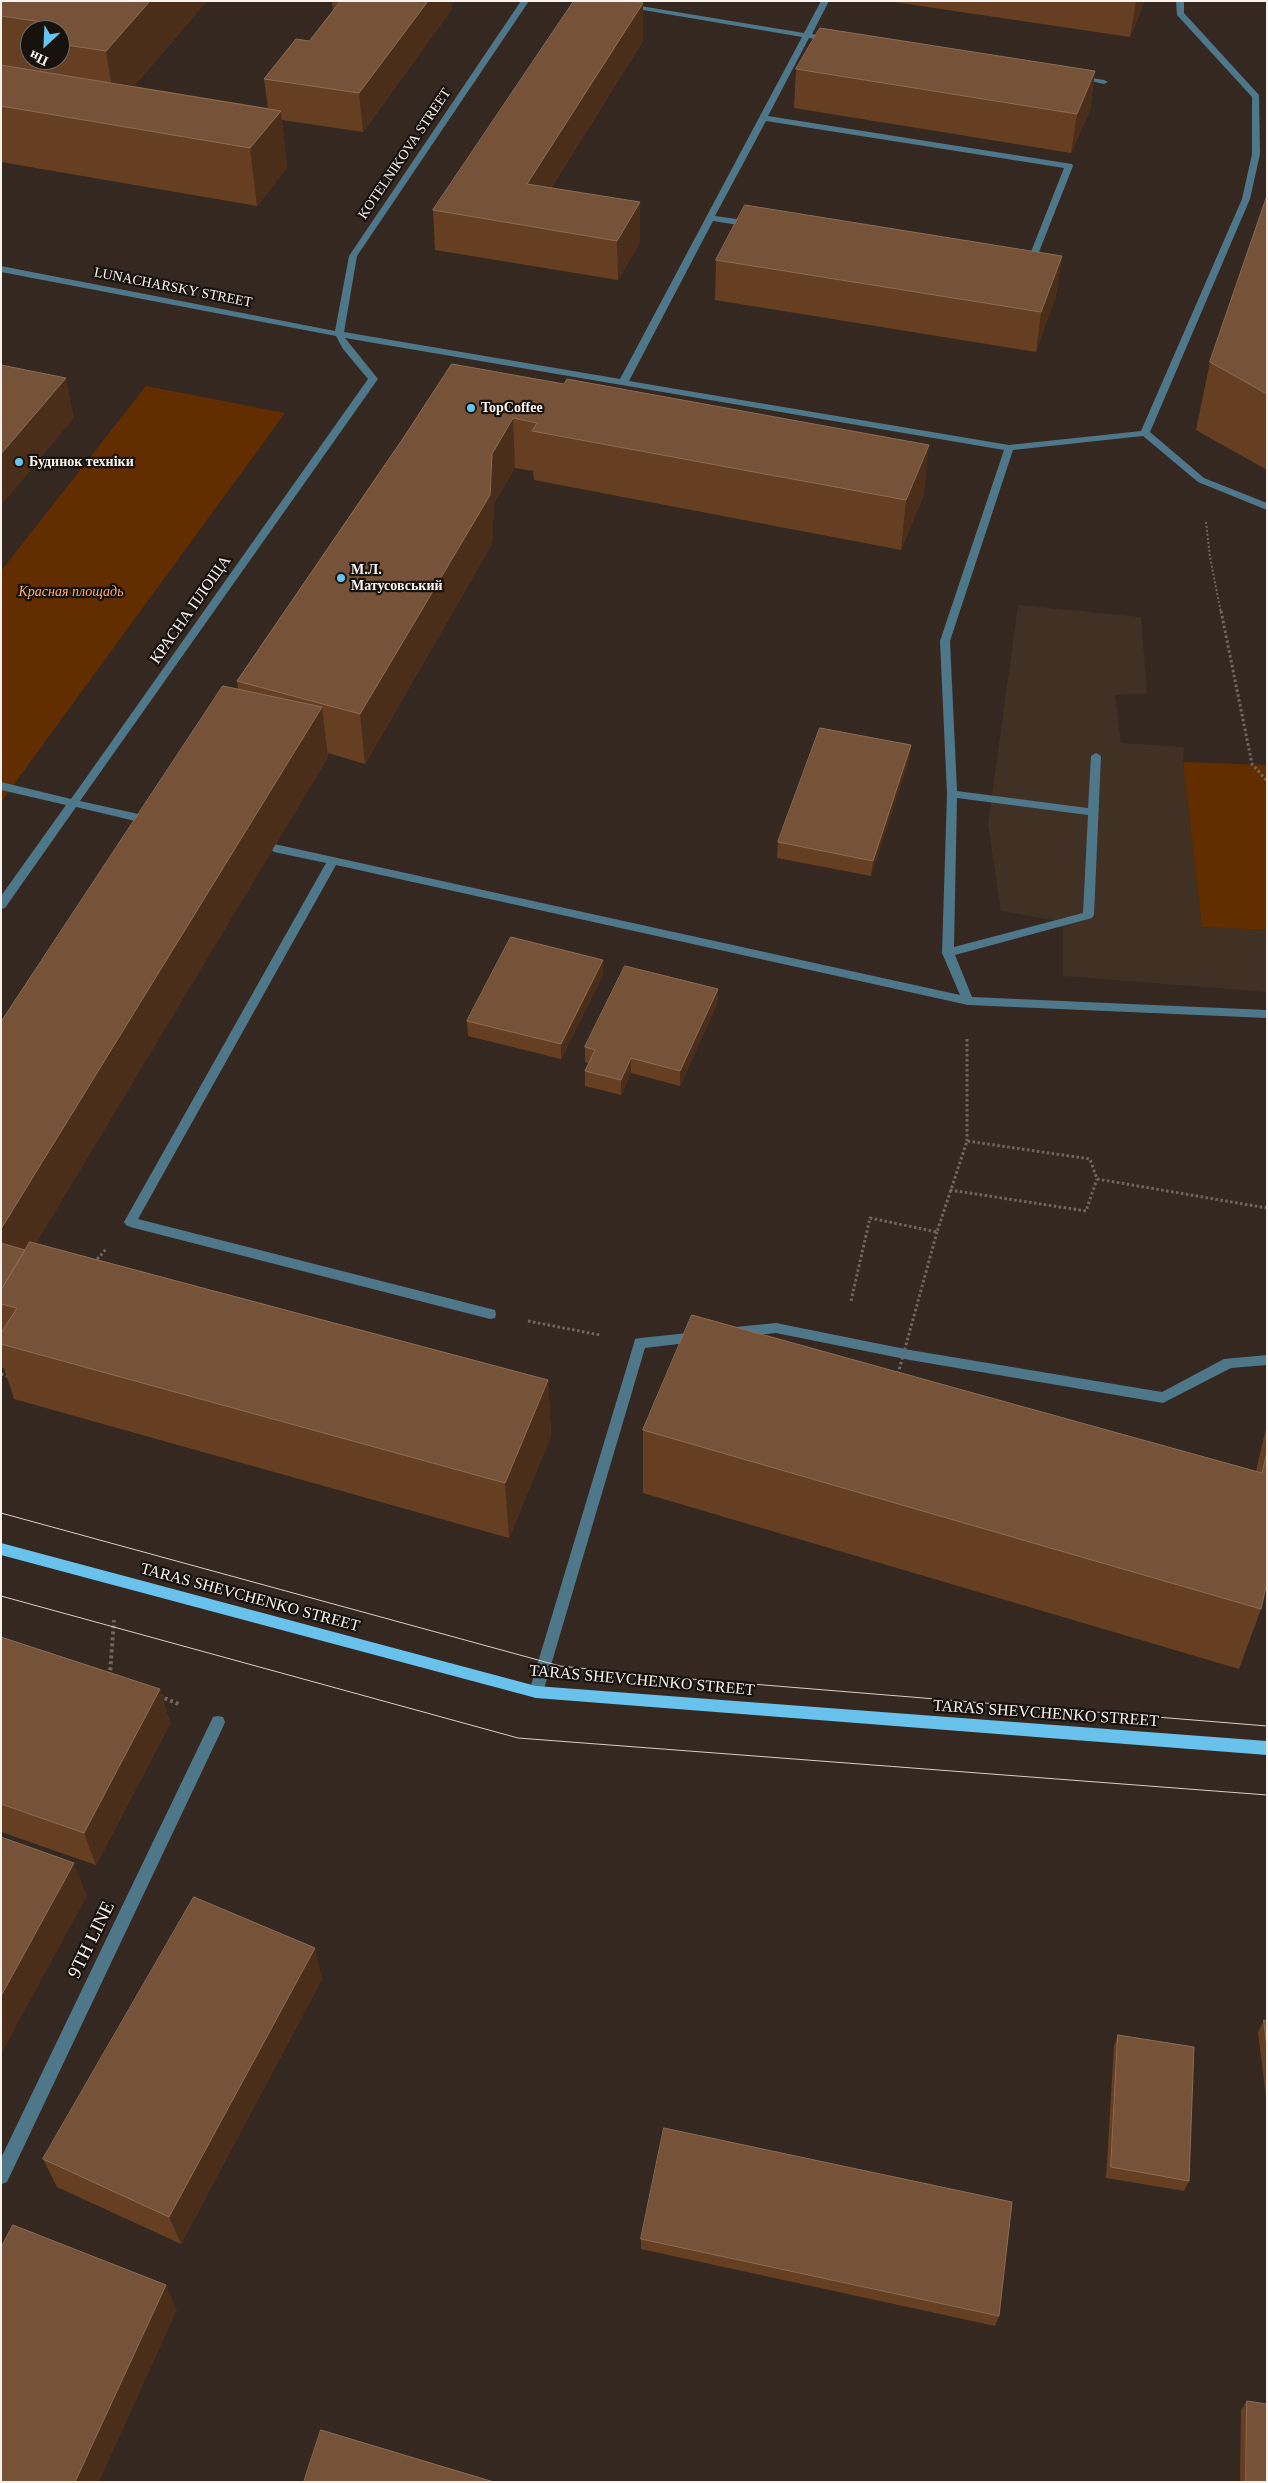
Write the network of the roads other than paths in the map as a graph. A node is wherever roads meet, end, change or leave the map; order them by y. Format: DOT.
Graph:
graph roads {
  1 [pos="525,1"];
  2 [pos="594,1"];
  3 [pos="825,1"];
  4 [pos="1180,1"];
  5 [pos="808,35"];
  6 [pos="836,39"];
  7 [pos="1066,76"];
  8 [pos="1104,82"];
  9 [pos="763,118"];
  10 [pos="710,218"];
  11 [pos="758,226"];
  12 [pos="1,268"];
  13 [pos="1018,269"];
  14 [pos="339,334"];
  15 [pos="623,383"];
  16 [pos="1145,433"];
  17 [pos="1009,448"];
  18 [pos="1267,506"];
  19 [pos="1096,756"];
  20 [pos="1,786"];
  21 [pos="952,794"];
  22 [pos="72,803"];
  23 [pos="1093,812"];
  24 [pos="164,823"];
  25 [pos="274,848"];
  26 [pos="333,861"];
  27 [pos="1,905"];
  28 [pos="948,953"];
  29 [pos="968,1001"];
  30 [pos="1267,1014"];
  31 [pos="490,1314"];
  32 [pos="1267,1360"];
  33 [pos="1,1549"];
  34 [pos="536,1692"];
  35 [pos="218,1722"];
  36 [pos="1267,1748"];
  37 [pos="1,2176"];
  1 -- 14 [label="street, KOTELNIKOVA STREET"];
  2 -- 5 [label="street"];
  3 -- 5 [label="street"];
  4 -- 16 [label="street"];
  5 -- 6 [label="street"];
  5 -- 9 [label="street"];
  7 -- 8 [label="street"];
  9 -- 10 [label="street"];
  9 -- 13 [label="street"];
  10 -- 11 [label="street"];
  10 -- 15 [label="street"];
  12 -- 14 [label="street, LUNACHARSKY STREET"];
  14 -- 15 [label="street, LUNACHARSKY STREET"];
  14 -- 22 [label="street, КРАСНА ПЛОЩА"];
  15 -- 17 [label="street, LUNACHARSKY STREET"];
  16 -- 17 [label="street, LUNACHARSKY STREET"];
  16 -- 18 [label="street"];
  17 -- 21 [label="street"];
  19 -- 23 [label="street"];
  20 -- 22 [label="street"];
  21 -- 23 [label="street"];
  21 -- 28 [label="street"];
  22 -- 24 [label="street"];
  22 -- 27 [label="street, КРАСНА ПЛОЩА"];
  23 -- 28 [label="street"];
  25 -- 26 [label="street"];
  26 -- 29 [label="street"];
  26 -- 31 [label="street"];
  28 -- 29 [label="street"];
  29 -- 30 [label="street"];
  32 -- 34 [label="street"];
  33 -- 34 [label="main road, TARAS SHEVCHENKO STREET"];
  34 -- 36 [label="main road, TARAS SHEVCHENKO STREET"];
  35 -- 37 [label="street, 9TH LINE"];
}
